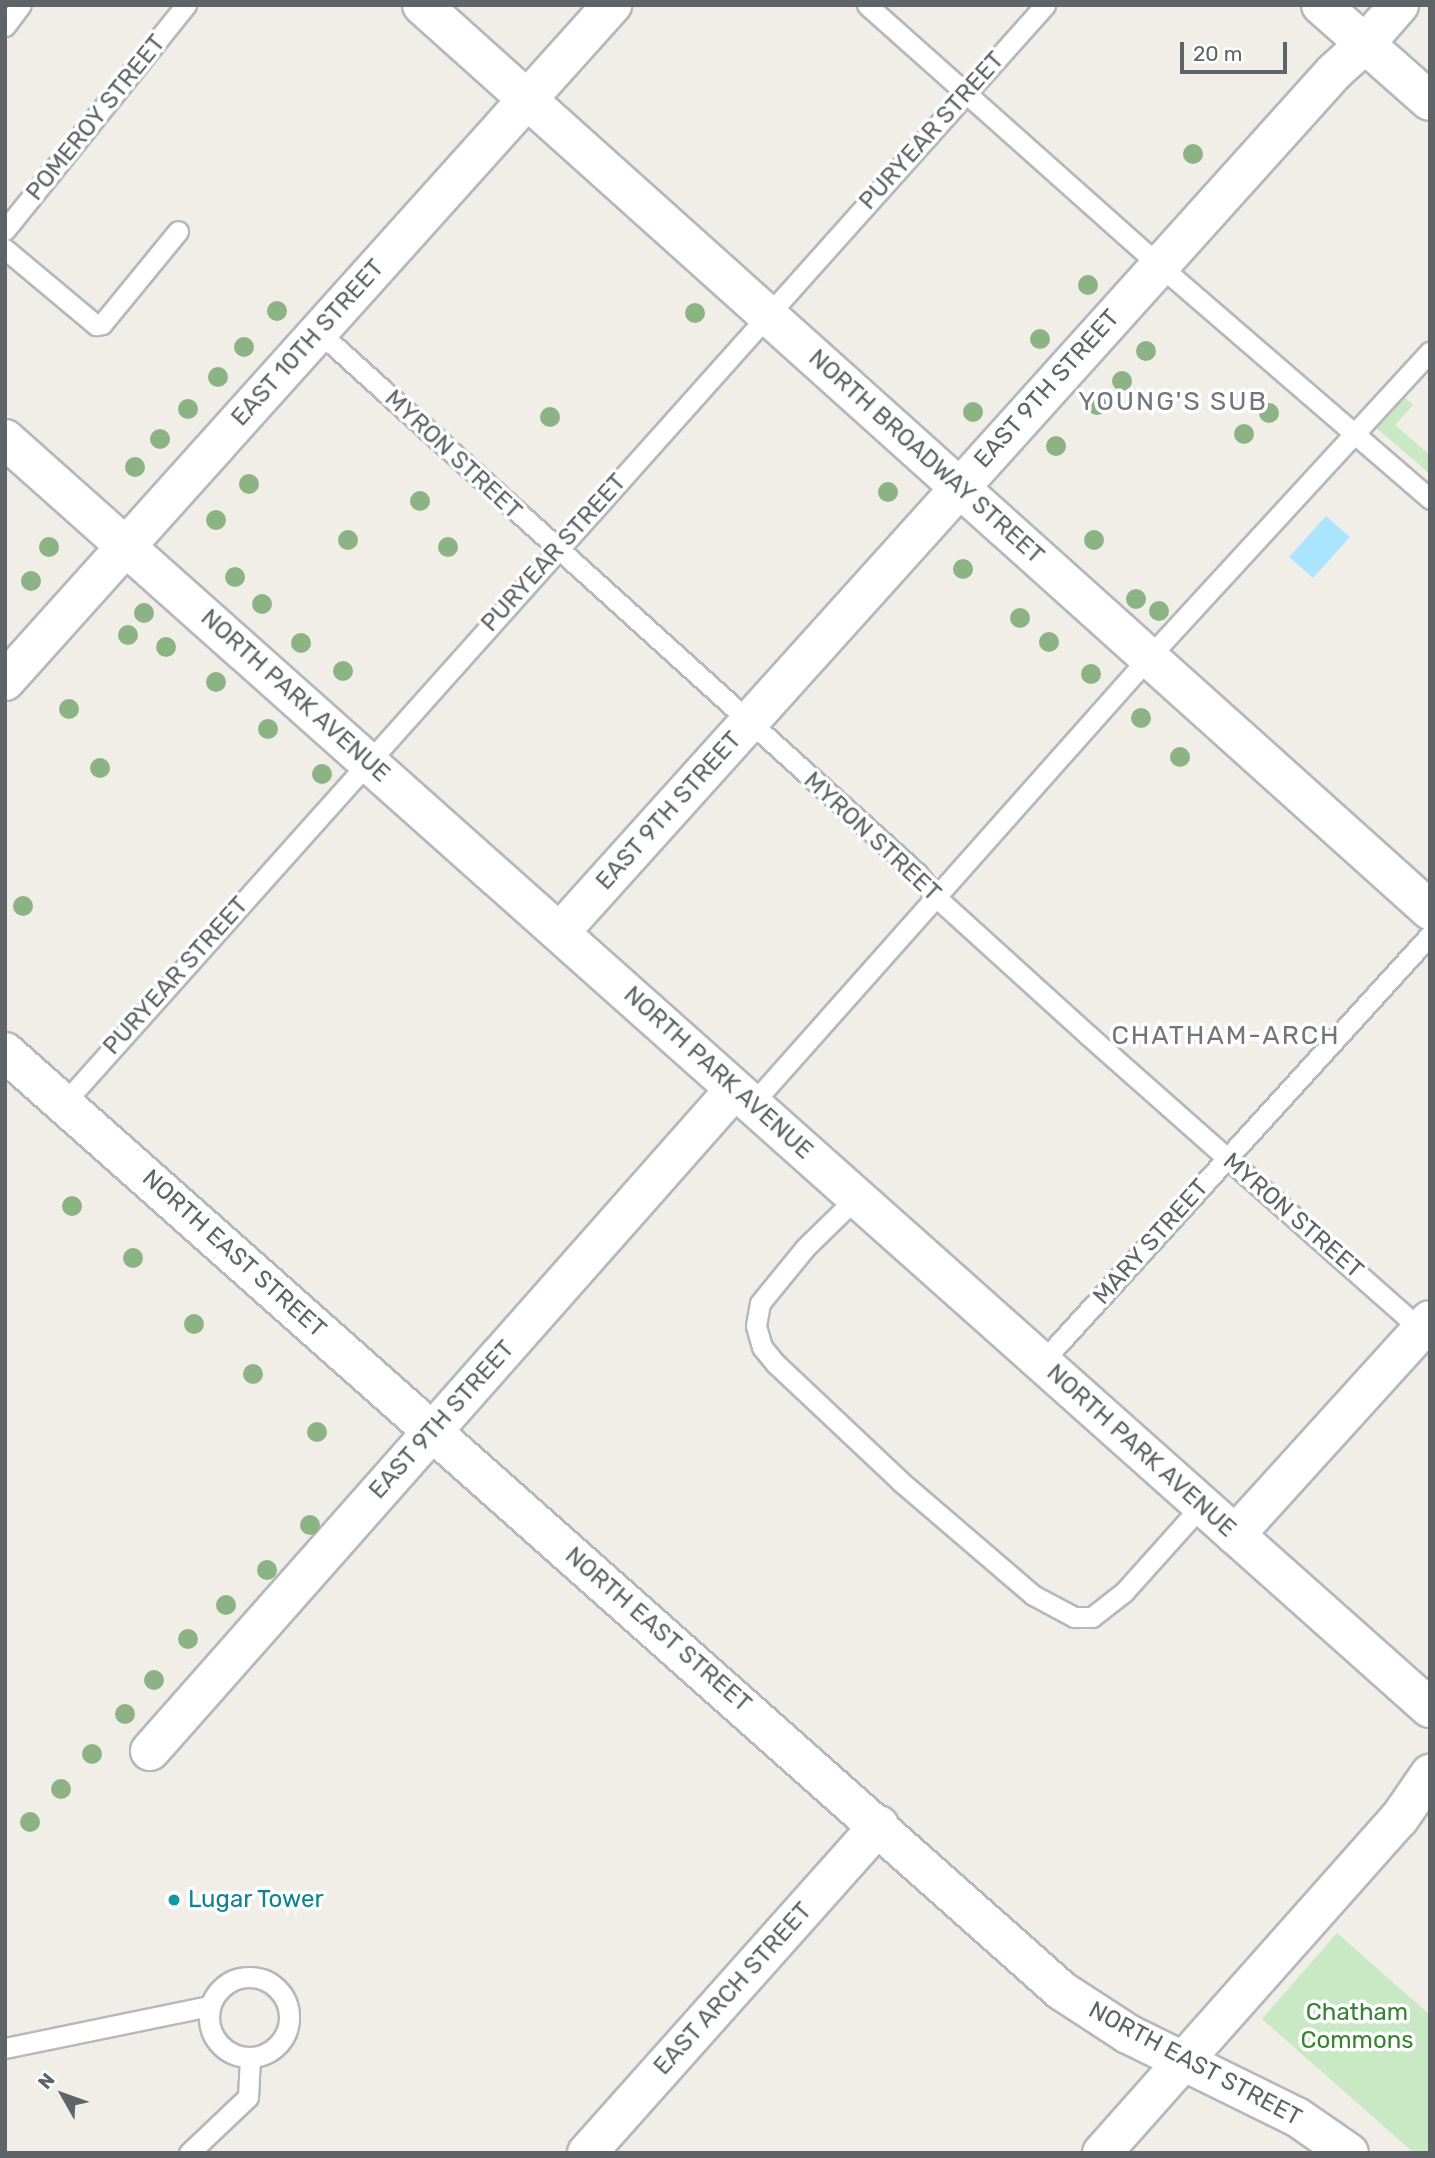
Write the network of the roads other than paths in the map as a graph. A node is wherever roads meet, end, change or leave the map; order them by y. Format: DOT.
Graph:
graph roads {
  1 [pos="21,5"];
  2 [pos="186,5"];
  3 [pos="422,5"];
  4 [pos="612,5"];
  5 [pos="867,5"];
  6 [pos="1045,5"];
  7 [pos="1321,5"];
  8 [pos="1399,5"];
  9 [pos="5,26"];
  10 [pos="1365,44"];
  11 [pos="966,93"];
  12 [pos="526,99"];
  13 [pos="1430,101"];
  14 [pos="5,230"];
  15 [pos="178,231"];
  16 [pos="5,249"];
  17 [pos="1159,265"];
  18 [pos="767,314"];
  19 [pos="319,332"];
  20 [pos="1430,351"];
  21 [pos="1353,434"];
  22 [pos="5,439"];
  23 [pos="959,487"];
  24 [pos="1430,499"];
  25 [pos="127,545"];
  26 [pos="556,550"];
  27 [pos="1149,657"];
  28 [pos="5,681"];
  29 [pos="749,722"];
  30 [pos="368,761"];
  31 [pos="937,898"];
  32 [pos="1430,910"];
  33 [pos="560,932"];
  34 [pos="1430,934"];
  35 [pos="5,1052"];
  36 [pos="744,1097"];
  37 [pos="65,1102"];
  38 [pos="1227,1158"];
  39 [pos="857,1198"];
  40 [pos="1427,1328"];
  41 [pos="1042,1362"];
  42 [pos="433,1431"];
  43 [pos="1202,1505"];
  44 [pos="1236,1535"];
  45 [pos="1430,1708"];
  46 [pos="150,1751"];
  47 [pos="1429,1778"];
  48 [pos="879,1825"];
  49 [pos="209,2006"];
  50 [pos="5,2048"];
  51 [pos="250,2057"];
  52 [pos="1183,2060"];
  53 [pos="189,2153"];
  54 [pos="587,2153"];
  55 [pos="1102,2153"];
  56 [pos="1349,2153"];
  1 -- 9 [label="lane"];
  2 -- 14 [label="lane, POMEROY STREET"];
  3 -- 12 [label="street, NORTH BROADWAY STREET"];
  4 -- 12 [label="street, EAST 10TH STREET"];
  5 -- 11 [label="lane"];
  6 -- 11 [label="lane, PURYEAR STREET"];
  7 -- 10 [label="street"];
  8 -- 10 [label="street, EAST 9TH STREET"];
  10 -- 13 [label="street"];
  10 -- 17 [label="street, EAST 9TH STREET"];
  11 -- 17 [label="lane"];
  11 -- 18 [label="lane, PURYEAR STREET"];
  12 -- 18 [label="street, NORTH BROADWAY STREET"];
  12 -- 19 [label="street, EAST 10TH STREET"];
  15 -- 16 [label="lane"];
  17 -- 21 [label="lane"];
  17 -- 23 [label="street, EAST 9TH STREET"];
  18 -- 23 [label="street, NORTH BROADWAY STREET"];
  18 -- 26 [label="lane, PURYEAR STREET"];
  19 -- 25 [label="street, EAST 10TH STREET"];
  19 -- 26 [label="lane, MYRON STREET"];
  20 -- 21 [label="lane"];
  21 -- 24 [label="lane"];
  21 -- 27 [label="lane"];
  22 -- 25 [label="street, NORTH PARK AVENUE"];
  23 -- 27 [label="street, NORTH BROADWAY STREET"];
  23 -- 29 [label="street, EAST 9TH STREET"];
  25 -- 28 [label="street, EAST 10TH STREET"];
  25 -- 30 [label="street, NORTH PARK AVENUE"];
  26 -- 29 [label="lane, MYRON STREET"];
  26 -- 30 [label="lane, PURYEAR STREET"];
  27 -- 31 [label="lane"];
  27 -- 32 [label="street, NORTH BROADWAY STREET"];
  29 -- 31 [label="lane, MYRON STREET"];
  29 -- 33 [label="street, EAST 9TH STREET"];
  30 -- 33 [label="street, NORTH PARK AVENUE"];
  30 -- 37 [label="lane, PURYEAR STREET"];
  31 -- 36 [label="lane"];
  31 -- 38 [label="lane, MYRON STREET"];
  33 -- 36 [label="street, NORTH PARK AVENUE"];
  34 -- 38 [label="lane, MARY STREET"];
  35 -- 37 [label="street, NORTH EAST STREET"];
  36 -- 39 [label="street, NORTH PARK AVENUE"];
  36 -- 42 [label="street, EAST 9TH STREET"];
  37 -- 42 [label="street, NORTH EAST STREET"];
  38 -- 40 [label="lane, MYRON STREET"];
  38 -- 41 [label="lane, MARY STREET"];
  39 -- 41 [label="street, NORTH PARK AVENUE"];
  39 -- 43 [label="lane"];
  40 -- 44 [label="street"];
  41 -- 43 [label="street, NORTH PARK AVENUE"];
  42 -- 46 [label="street, EAST 9TH STREET"];
  42 -- 48 [label="street, NORTH EAST STREET"];
  43 -- 44 [label="street, NORTH PARK AVENUE"];
  44 -- 45 [label="street, NORTH PARK AVENUE"];
  47 -- 52 [label="street"];
  48 -- 52 [label="street, NORTH EAST STREET"];
  48 -- 54 [label="street, EAST ARCH STREET"];
  49 -- 50 [label="lane"];
  49 -- 51 [label="lane"];
  49 -- 51 [label="lane"];
  51 -- 53 [label="lane"];
  52 -- 55 [label="street"];
  52 -- 56 [label="street, NORTH EAST STREET"];
}
